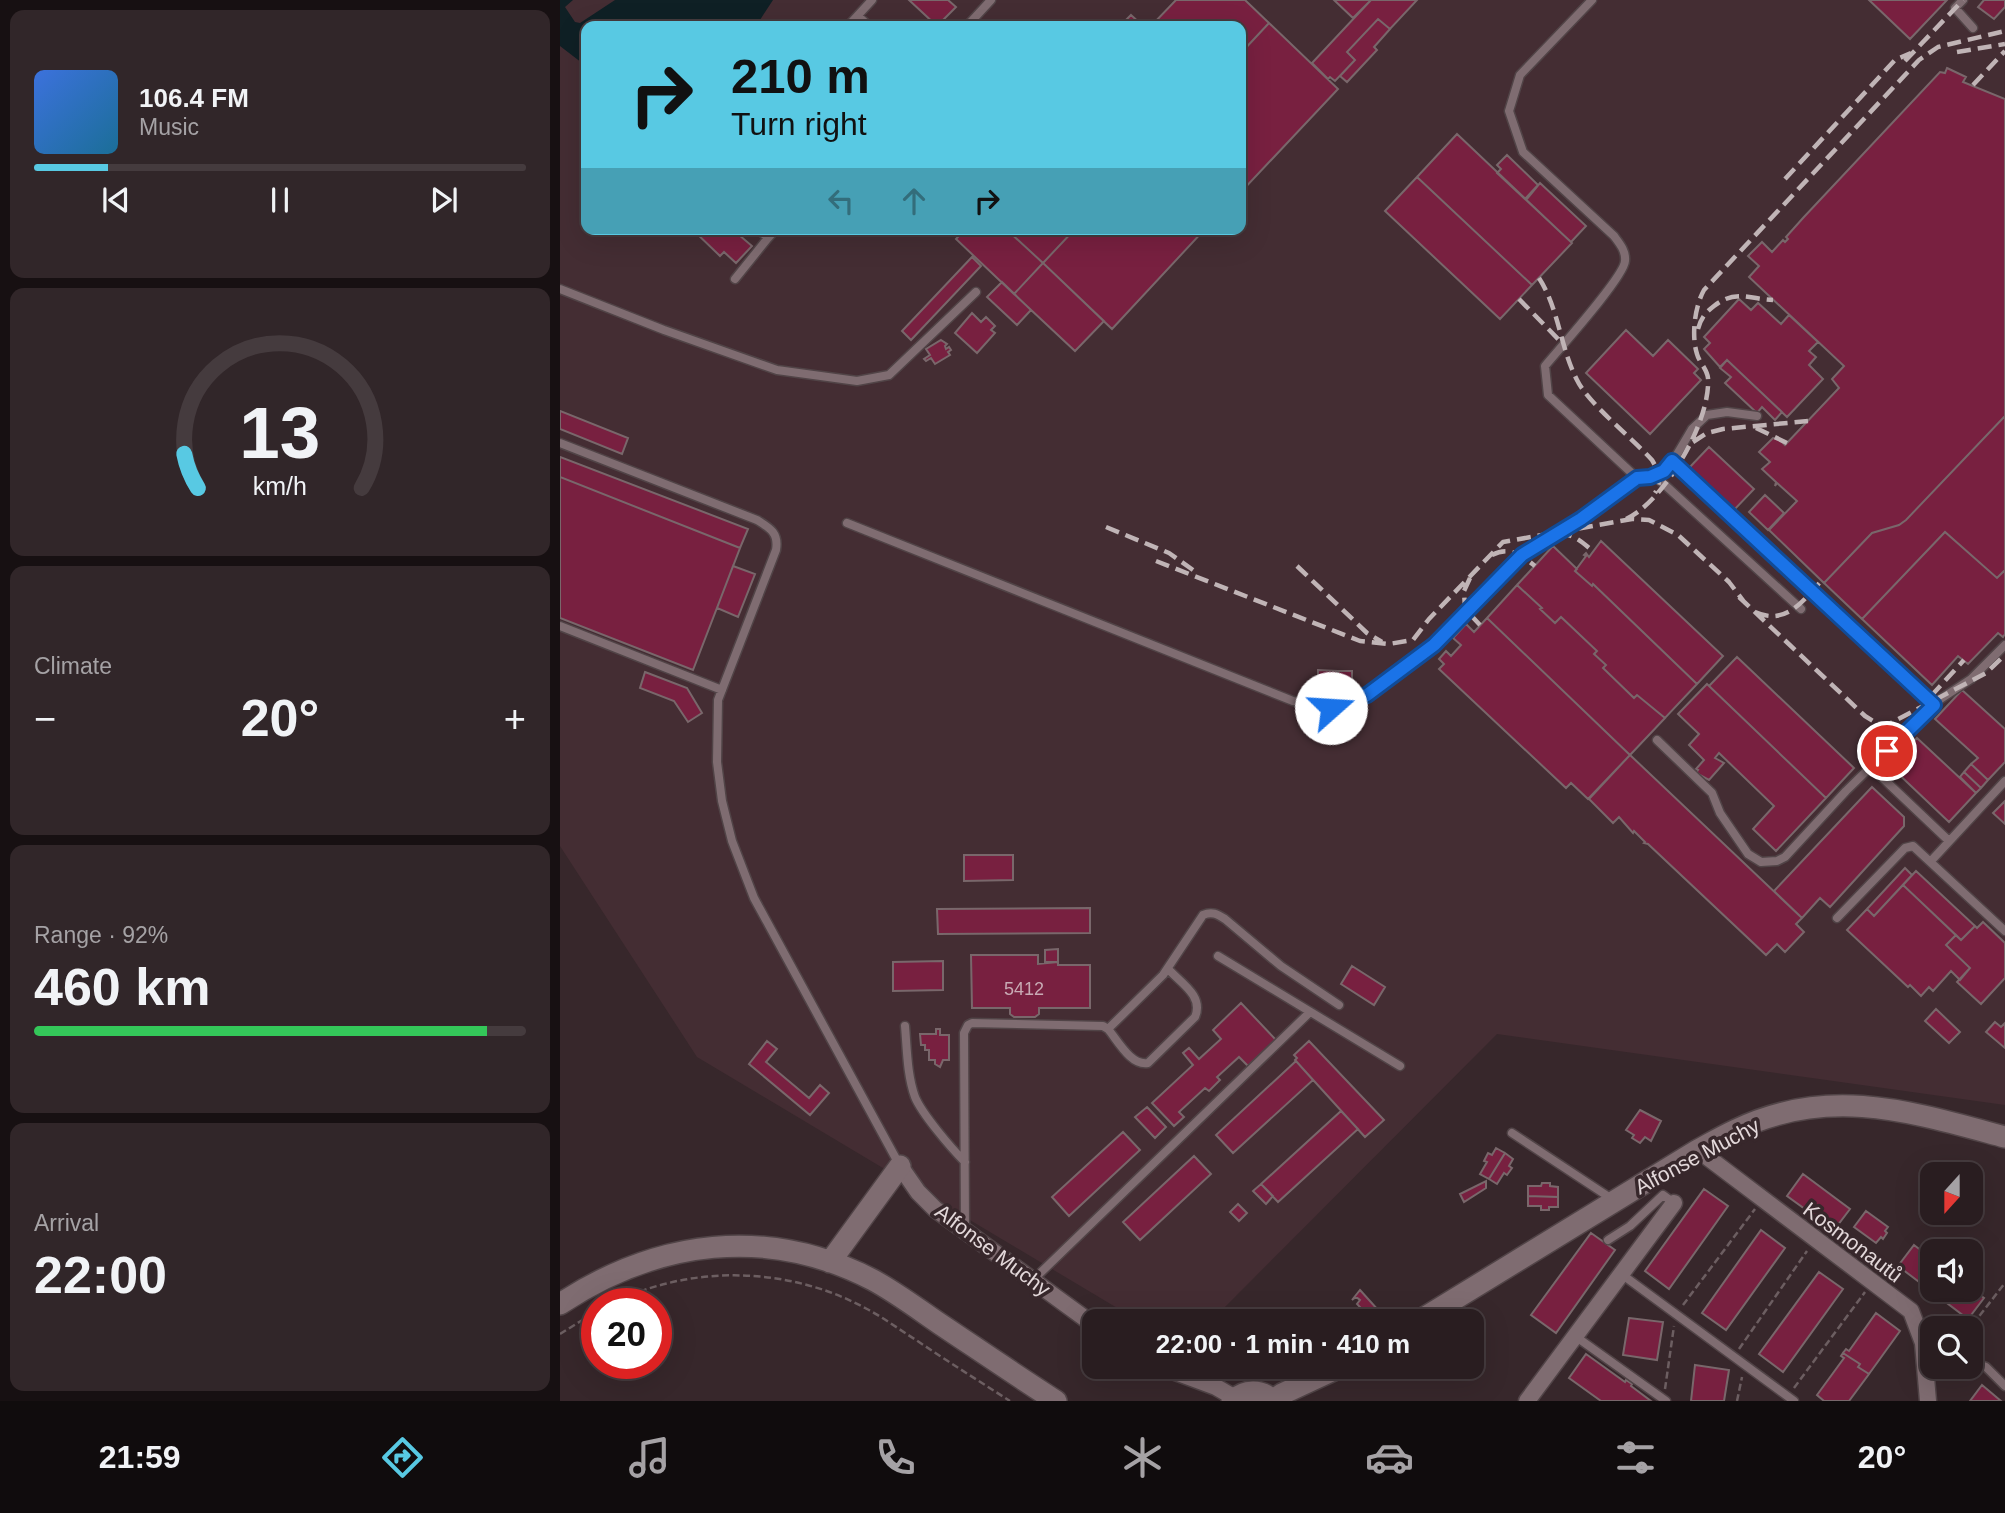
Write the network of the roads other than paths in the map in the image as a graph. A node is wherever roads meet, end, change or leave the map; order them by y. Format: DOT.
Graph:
graph roads {
  1 [pos="872,0"];
  2 [pos="991,0"];
  3 [pos="1592,0"];
  4 [pos="1963,0"];
  5 [pos="858,16"];
  6 [pos="853,21"];
  7 [pos="864,21"];
  8 [pos="972,21"];
  9 [pos="1973,28"];
  10 [pos="764,235"];
  11 [pos="771,235"];
  12 [pos="768,239"];
  13 [pos="735,279"];
  14 [pos="560,289"];
  15 [pos="976,292"];
  16 [pos="1757,416"];
  17 [pos="560,443"];
  18 [pos="1672,461"];
  19 [pos="1654,475"];
  20 [pos="1637,478"];
  21 [pos="847,523"];
  22 [pos="1801,609"];
  23 [pos="560,626"];
  24 [pos="2005,645"];
  25 [pos="722,690"];
  26 [pos="1934,705"];
  27 [pos="1657,740"];
  28 [pos="1871,766"];
  29 [pos="2005,781"];
  30 [pos="1949,841"];
  31 [pos="1931,861"];
  32 [pos="1837,918"];
  33 [pos="2005,931"];
  34 [pos="1218,956"];
  35 [pos="1168,970"];
  36 [pos="1339,1005"];
  37 [pos="1310,1012"];
  38 [pos="905,1026"];
  39 [pos="1108,1029"];
  40 [pos="1400,1066"];
  41 [pos="1512,1133"];
  42 [pos="2005,1137"];
  43 [pos="1698,1150"];
  44 [pos="965,1162"];
  45 [pos="901,1166"];
  46 [pos="1615,1201"];
  47 [pos="1674,1203"];
  48 [pos="965,1228"];
  49 [pos="1608,1240"];
  50 [pos="830,1262"];
  51 [pos="1620,1273"];
  52 [pos="1033,1280"];
  53 [pos="560,1304"];
  54 [pos="1439,1309"];
  55 [pos="1082,1316"];
  56 [pos="1920,1335"];
  57 [pos="1575,1336"];
  58 [pos="1983,1366"];
  59 [pos="1194,1379"];
  60 [pos="1314,1379"];
  61 [pos="1926,1379"];
  62 [pos="2005,1385"];
  63 [pos="1233,1399"];
  64 [pos="1791,1399"];
  65 [pos="1273,1400"];
  66 [pos="1665,1400"];
  67 [pos="1056,1401"];
  68 [pos="1527,1401"];
  69 [pos="1928,1401"];
  1 -- 5 [label="lane"];
  2 -- 8 [label="lane"];
  3 -- 20 [label="lane"];
  4 -- 9 [label="lane"];
  5 -- 6 [label="lane"];
  5 -- 7 [label="lane"];
  10 -- 12 [label="lane"];
  11 -- 12 [label="lane"];
  12 -- 13 [label="lane"];
  14 -- 15 [label="lane"];
  16 -- 18 [label="lane"];
  17 -- 25 [label="lane"];
  18 -- 19 [label="lane"];
  18 -- 26 [label="lane"];
  19 -- 20 [label="lane"];
  19 -- 22 [label="lane"];
  20 -- 21 [label="lane"];
  23 -- 25 [label="lane"];
  24 -- 26 [label="lane"];
  25 -- 45 [label="lane"];
  26 -- 28 [label="lane"];
  27 -- 28 [label="lane"];
  28 -- 30 [label="lane"];
  29 -- 30 [label="lane"];
  30 -- 31 [label="lane"];
  31 -- 32 [label="lane"];
  31 -- 33 [label="lane"];
  34 -- 37 [label="lane"];
  35 -- 36 [label="lane"];
  35 -- 39 [label="lane"];
  35 -- 39 [label="lane"];
  37 -- 40 [label="lane"];
  37 -- 52 [label="lane"];
  38 -- 44 [label="lane"];
  39 -- 44 [label="lane"];
  41 -- 46 [label="lane"];
  42 -- 43 [label="main road, Alfonse Muchy"];
  43 -- 46 [label="main road, Alfonse Muchy"];
  43 -- 56 [label="street, Kosmonautů"];
  44 -- 48 [label="lane"];
  45 -- 48 [label="street, Alfonse Muchy"];
  45 -- 50 [label="main road"];
  46 -- 54 [label="main road, Alfonse Muchy"];
  47 -- 49 [label="lane"];
  47 -- 51 [label="street"];
  48 -- 52 [label="street, Alfonse Muchy"];
  50 -- 53 [label="main road"];
  50 -- 67 [label="main road"];
  51 -- 57 [label="street"];
  51 -- 64 [label="lane"];
  52 -- 55 [label="street, Alfonse Muchy"];
  57 -- 66 [label="lane"];
  57 -- 68 [label="street"];
  58 -- 62 [label="lane"];
  59 -- 63 [label="street"];
  60 -- 65 [label="main road"];
  61 -- 69 [label="street, Kosmonautů"];
  63 -- 65 [label="main road"];
}
